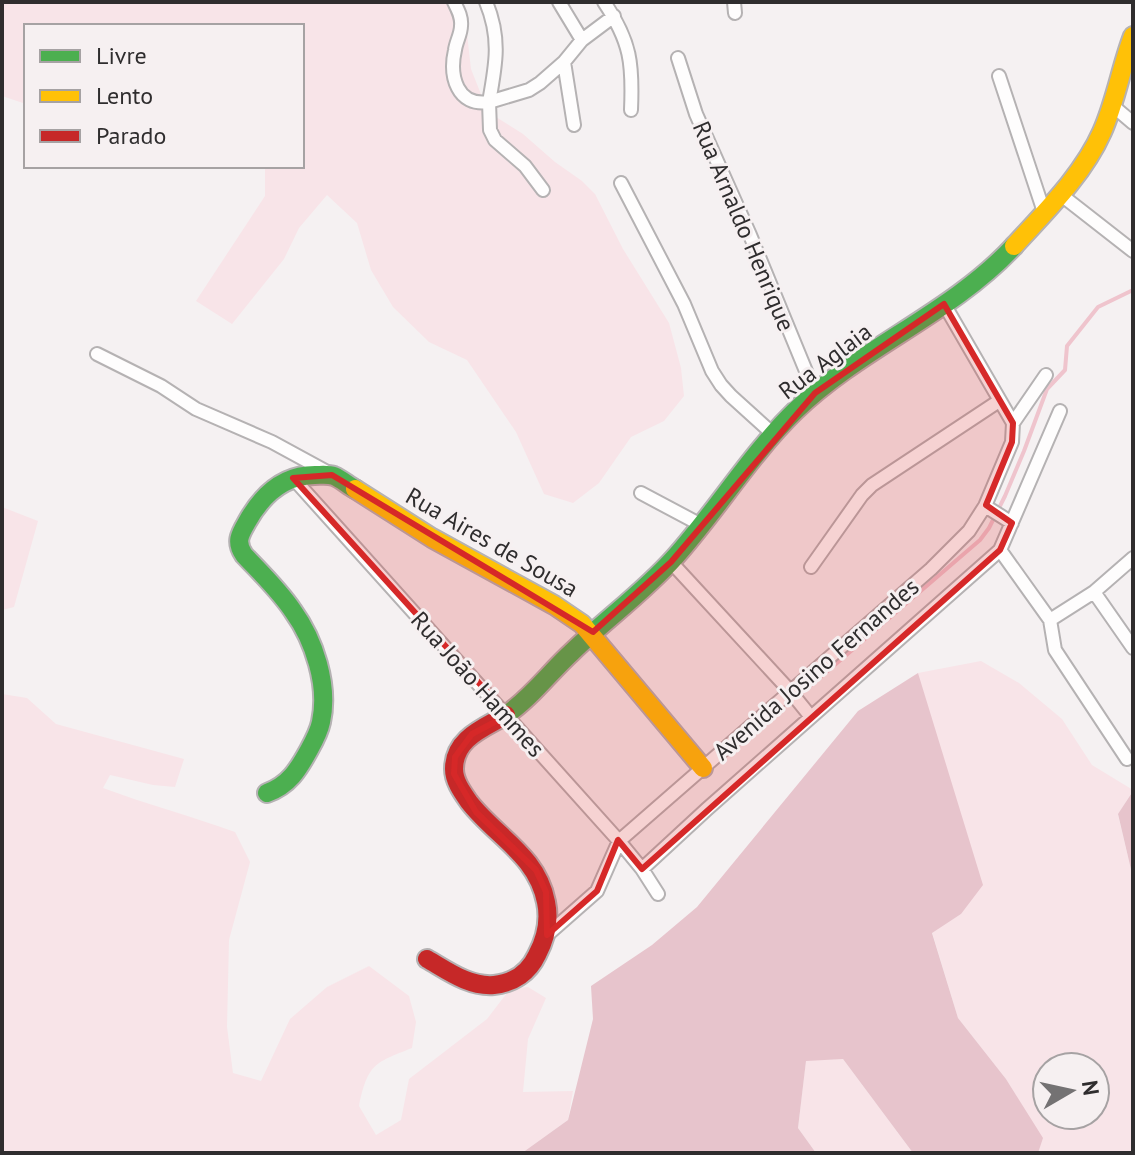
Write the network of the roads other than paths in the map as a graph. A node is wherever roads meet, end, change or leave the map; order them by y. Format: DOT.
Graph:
graph roads {
  1 [pos="454,2"];
  2 [pos="486,2"];
  3 [pos="559,2"];
  4 [pos="604,2"];
  5 [pos="614,16"];
  6 [pos="1133,36"];
  7 [pos="582,40"];
  8 [pos="678,58"];
  9 [pos="564,62"];
  10 [pos="999,76"];
  11 [pos="489,102"];
  12 [pos="1113,106"];
  13 [pos="631,110"];
  14 [pos="1133,123"];
  15 [pos="574,125"];
  16 [pos="621,183"];
  17 [pos="543,190"];
  18 [pos="1060,194"];
  19 [pos="1044,212"];
  20 [pos="1133,251"];
  21 [pos="944,304"];
  22 [pos="97,354"];
  23 [pos="1046,375"];
  24 [pos="815,393"];
  25 [pos="999,401"];
  26 [pos="1060,411"];
  27 [pos="1013,423"];
  28 [pos="773,434"];
  29 [pos="332,475"];
  30 [pos="293,478"];
  31 [pos="641,493"];
  32 [pos="992,510"];
  33 [pos="1012,523"];
  34 [pos="703,526"];
  35 [pos="1000,550"];
  36 [pos="1133,558"];
  37 [pos="671,562"];
  38 [pos="811,567"];
  39 [pos="1094,592"];
  40 [pos="1050,620"];
  41 [pos="591,634"];
  42 [pos="1133,648"];
  43 [pos="790,691"];
  44 [pos="508,715"];
  45 [pos="811,717"];
  46 [pos="1127,759"];
  47 [pos="703,768"];
  48 [pos="267,793"];
  49 [pos="619,841"];
  50 [pos="642,869"];
  51 [pos="658,894"];
  52 [pos="547,935"];
  53 [pos="427,959"];
  1 -- 11 [label="street"];
  2 -- 11 [label="street"];
  3 -- 7 [label="street"];
  4 -- 5 [label="street"];
  5 -- 7 [label="street"];
  5 -- 13 [label="street"];
  6 -- 12 [label="street, Rua Aglaia"];
  7 -- 9 [label="street"];
  8 -- 24 [label="street, Rua Arnaldo Henrique"];
  9 -- 11 [label="street"];
  9 -- 15 [label="street"];
  10 -- 19 [label="street"];
  11 -- 17 [label="street"];
  12 -- 14 [label="street"];
  12 -- 18 [label="street, Rua Aglaia"];
  16 -- 28 [label="street"];
  18 -- 19 [label="street, Rua Aglaia"];
  18 -- 20 [label="street"];
  19 -- 21 [label="street, Rua Aglaia"];
  21 -- 24 [label="street, Rua Aglaia"];
  21 -- 25 [label="street"];
  22 -- 29 [label="street"];
  23 -- 27 [label="street, Avenida Josino Fernandes"];
  24 -- 28 [label="street, Rua Aglaia"];
  25 -- 27 [label="street"];
  25 -- 38 [label="street"];
  26 -- 33 [label="street, Avenida Josino Fernandes"];
  27 -- 32 [label="street, Avenida Josino Fernandes"];
  28 -- 34 [label="street, Rua Aglaia"];
  29 -- 30 [label="street"];
  29 -- 41 [label="street, Rua Aires de Sousa"];
  30 -- 44 [label="street, Rua João Hammes"];
  30 -- 48 [label="street"];
  31 -- 34 [label="street"];
  32 -- 33 [label="street"];
  32 -- 43 [label="street, Avenida Josino Fernandes"];
  33 -- 35 [label="street, Avenida Josino Fernandes"];
  34 -- 37 [label="street, Rua Aglaia"];
  35 -- 40 [label="street"];
  35 -- 45 [label="street, Avenida Josino Fernandes"];
  36 -- 39 [label="street"];
  37 -- 41 [label="street, Rua Aglaia"];
  37 -- 43 [label="street"];
  39 -- 40 [label="street"];
  39 -- 42 [label="street"];
  40 -- 46 [label="street"];
  41 -- 44 [label="street, Rua Aglaia"];
  41 -- 47 [label="street, Rua Aires de Sousa"];
  43 -- 45 [label="street"];
  43 -- 47 [label="street, Avenida Josino Fernandes"];
  44 -- 49 [label="street, Rua João Hammes"];
  44 -- 52 [label="street, Rua Aglaia"];
  45 -- 50 [label="street, Avenida Josino Fernandes"];
  47 -- 49 [label="street, Avenida Josino Fernandes"];
  49 -- 50 [label="street, Rua João Hammes"];
  49 -- 52 [label="street, Avenida Josino Fernandes"];
  50 -- 51 [label="street, Rua João Hammes"];
  52 -- 53 [label="street"];
}
